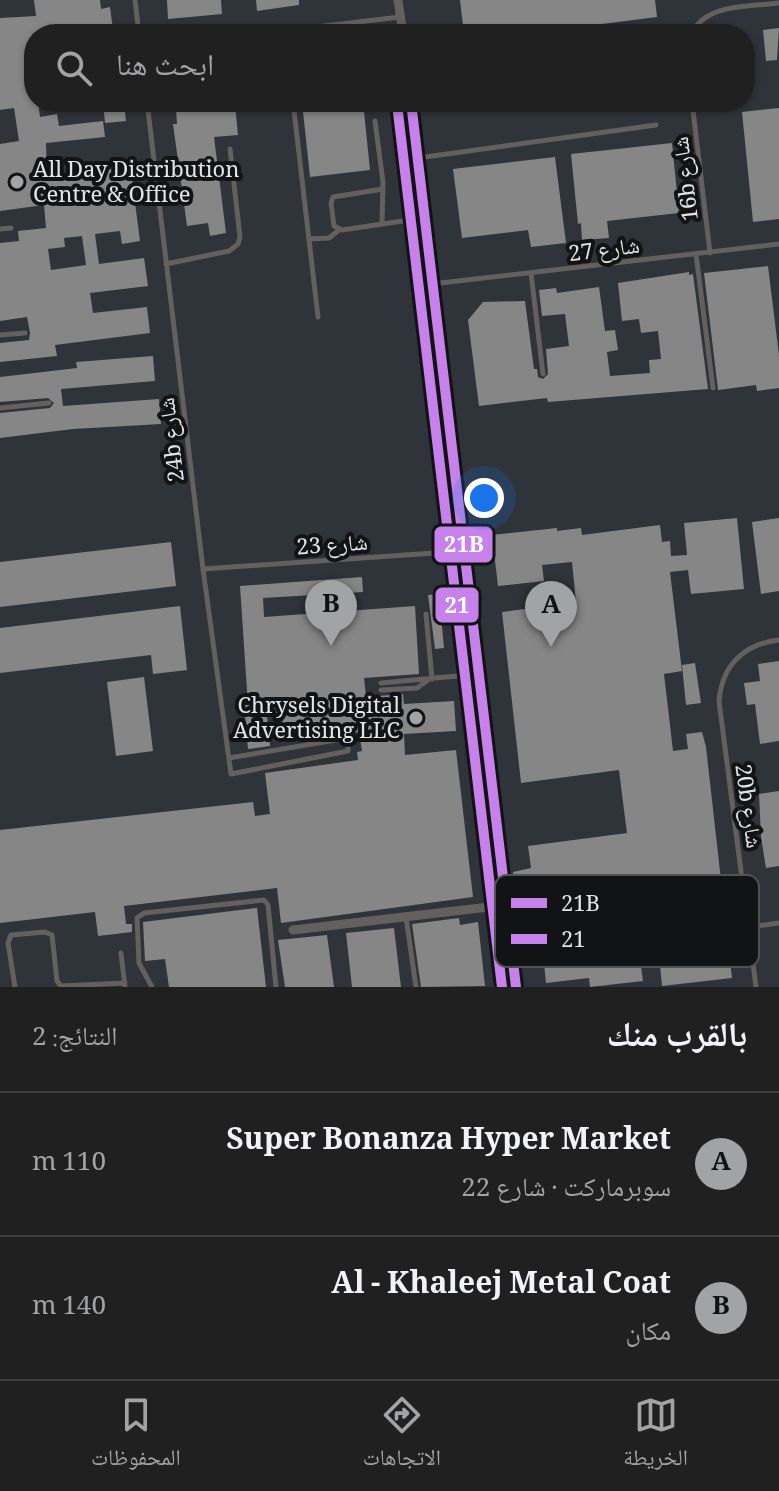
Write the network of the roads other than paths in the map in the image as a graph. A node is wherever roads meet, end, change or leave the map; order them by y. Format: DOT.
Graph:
graph roads {
  1 [pos="135,0"];
  2 [pos="398,0"];
  3 [pos="779,3"];
  4 [pos="401,17"];
  5 [pos="138,24"];
  6 [pos="347,24"];
  7 [pos="402,24"];
  8 [pos="697,24"];
  9 [pos="148,112"];
  10 [pos="294,112"];
  11 [pos="412,112"];
  12 [pos="693,112"];
  13 [pos="375,121"];
  14 [pos="656,125"];
  15 [pos="230,149"];
  16 [pos="417,158"];
  17 [pos="383,189"];
  18 [pos="424,218"];
  19 [pos="382,224"];
  20 [pos="11,228"];
  21 [pos="0,229"];
  22 [pos="339,230"];
  23 [pos="309,239"];
  24 [pos="779,244"];
  25 [pos="710,253"];
  26 [pos="696,254"];
  27 [pos="166,264"];
  28 [pos="531,273"];
  29 [pos="432,284"];
  30 [pos="318,317"];
  31 [pos="25,333"];
  32 [pos="0,335"];
  33 [pos="543,374"];
  34 [pos="713,388"];
  35 [pos="49,403"];
  36 [pos="0,408"];
  37 [pos="464,551"];
  38 [pos="203,569"];
  39 [pos="426,614"];
  40 [pos="779,640"];
  41 [pos="479,674"];
  42 [pos="430,679"];
  43 [pos="381,687"];
  44 [pos="229,758"];
  45 [pos="502,875"];
  46 [pos="742,875"];
  47 [pos="495,906"];
  48 [pos="406,917"];
  49 [pos="779,923"];
  50 [pos="759,926"];
  51 [pos="293,930"];
  52 [pos="121,953"];
  53 [pos="514,967"];
  54 [pos="754,967"];
  55 [pos="125,985"];
  56 [pos="15,987"];
  57 [pos="152,987"];
  58 [pos="276,987"];
  59 [pos="416,987"];
  60 [pos="516,987"];
  61 [pos="756,987"];
  1 -- 5 [label="lane"];
  2 -- 4 [label="street"];
  3 -- 8 [label="lane"];
  4 -- 6 [label="lane"];
  4 -- 7 [label="street"];
  9 -- 27 [label="lane, 24b شارع"];
  10 -- 23 [label="lane"];
  11 -- 16 [label="street"];
  12 -- 25 [label="lane, 16b شارع"];
  13 -- 17 [label="lane"];
  14 -- 16 [label="lane"];
  15 -- 27 [label="lane"];
  16 -- 18 [label="street"];
  17 -- 19 [label="lane"];
  17 -- 22 [label="lane"];
  18 -- 19 [label="lane"];
  18 -- 29 [label="street"];
  19 -- 22 [label="lane"];
  20 -- 21 [label="lane"];
  22 -- 23 [label="lane"];
  23 -- 30 [label="lane"];
  24 -- 25 [label="lane, شارع 27"];
  25 -- 26 [label="lane, شارع 27"];
  26 -- 28 [label="lane, شارع 27"];
  26 -- 34 [label="lane"];
  27 -- 38 [label="lane, 24b شارع"];
  28 -- 29 [label="lane, شارع 27"];
  28 -- 33 [label="lane"];
  29 -- 37 [label="street"];
  31 -- 32 [label="lane"];
  35 -- 36 [label="lane"];
  37 -- 38 [label="lane, شارع 23"];
  37 -- 41 [label="street"];
  38 -- 44 [label="lane, 24b شارع"];
  39 -- 42 [label="lane"];
  40 -- 46 [label="lane, 20b شارع"];
  41 -- 42 [label="lane"];
  41 -- 45 [label="street"];
  42 -- 43 [label="lane"];
  44 -- 44 [label="lane, 24b شارع"];
  47 -- 48 [label="street"];
  48 -- 51 [label="street"];
  48 -- 59 [label="lane"];
  49 -- 50 [label="lane"];
  52 -- 55 [label="lane"];
  53 -- 60 [label="street"];
  54 -- 61 [label="lane, 20b شارع"];
  55 -- 56 [label="lane"];
  57 -- 58 [label="lane"];
}
